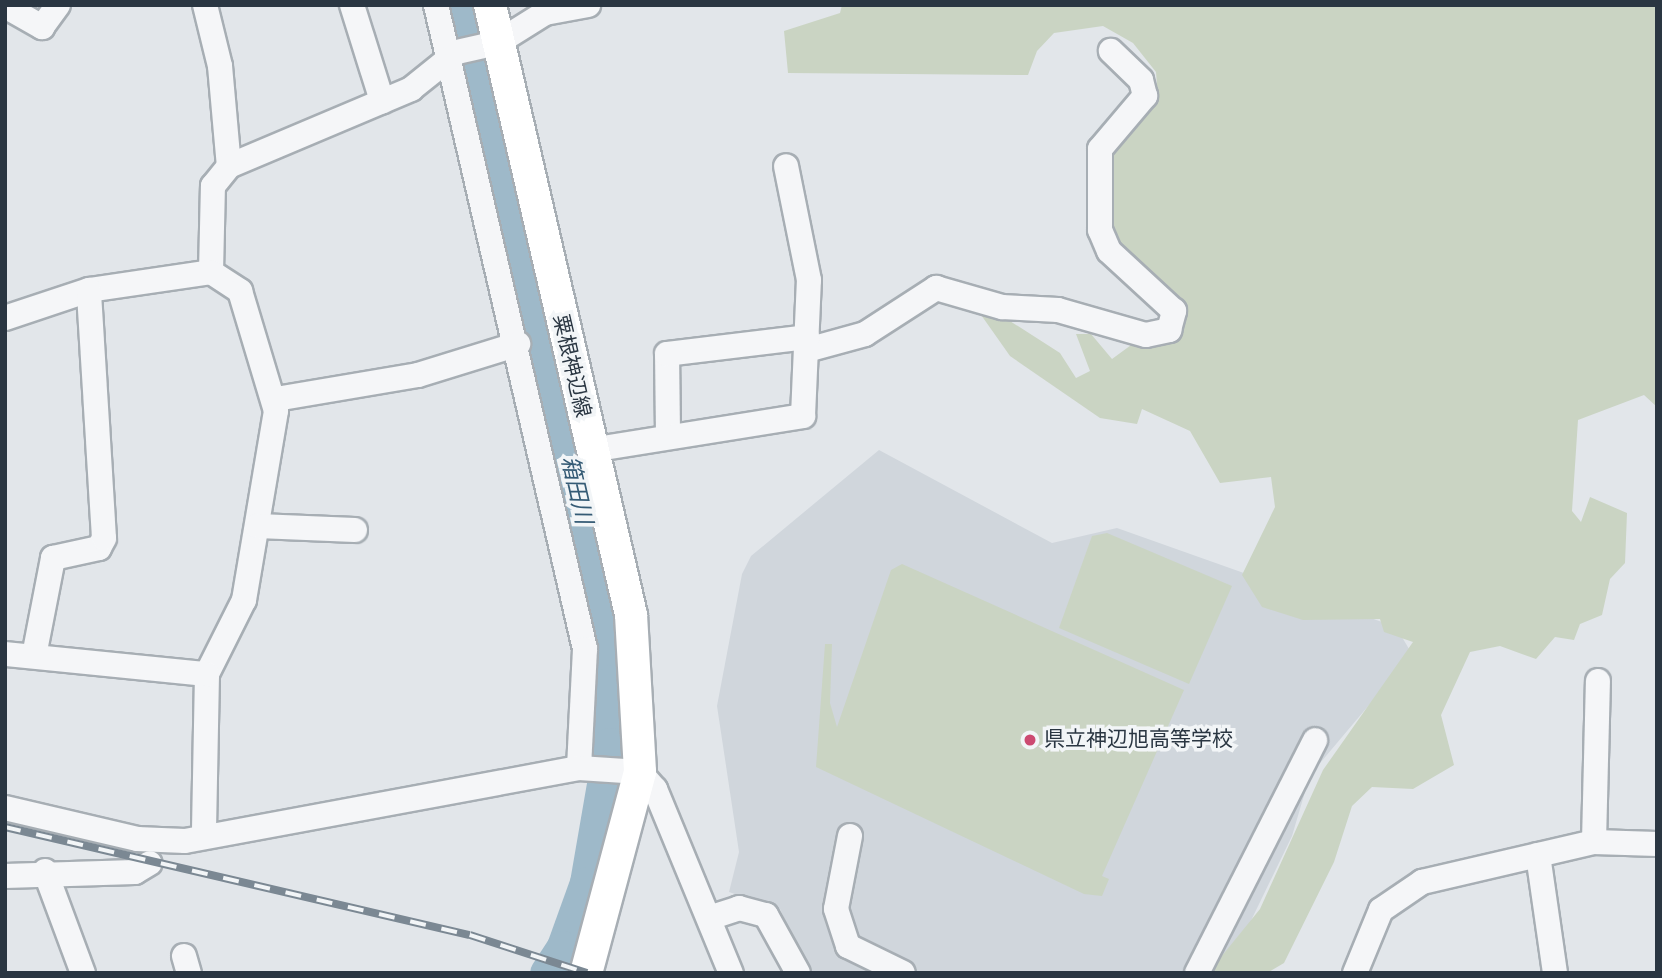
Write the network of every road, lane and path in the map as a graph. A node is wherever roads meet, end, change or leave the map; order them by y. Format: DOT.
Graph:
graph roads {
  1 [pos="58,5"];
  2 [pos="205,5"];
  3 [pos="352,5"];
  4 [pos="436,5"];
  5 [pos="490,5"];
  6 [pos="588,5"];
  7 [pos="5,6"];
  8 [pos="494,44"];
  9 [pos="1111,51"];
  10 [pos="452,56"];
  11 [pos="382,101"];
  12 [pos="229,166"];
  13 [pos="786,166"];
  14 [pos="211,272"];
  15 [pos="89,290"];
  16 [pos="5,318"];
  17 [pos="807,343"];
  18 [pos="518,344"];
  19 [pos="276,399"];
  20 [pos="668,433"];
  21 [pos="591,450"];
  22 [pos="258,526"];
  23 [pos="355,530"];
  24 [pos="5,654"];
  25 [pos="34,656"];
  26 [pos="207,674"];
  27 [pos="1598,681"];
  28 [pos="1315,740"];
  29 [pos="583,768"];
  30 [pos="636,772"];
  31 [pos="5,808"];
  32 [pos="850,836"];
  33 [pos="204,837"];
  34 [pos="1594,842"];
  35 [pos="1657,844"];
  36 [pos="1538,855"];
  37 [pos="150,863"];
  38 [pos="45,871"];
  39 [pos="5,876"];
  40 [pos="709,918"];
  41 [pos="83,973"];
  42 [pos="586,973"];
  43 [pos="731,973"];
  44 [pos="798,973"];
  45 [pos="903,973"];
  46 [pos="1197,973"];
  47 [pos="1355,973"];
  48 [pos="1555,973"];
  1 -- 7 [label="street"];
  2 -- 12 [label="street"];
  3 -- 11 [label="street"];
  4 -- 10 [label="street"];
  5 -- 8 [label="main road, 粟根神辺線"];
  6 -- 8 [label="street"];
  8 -- 10 [label="street"];
  8 -- 21 [label="main road, 粟根神辺線"];
  9 -- 17 [label="street"];
  10 -- 11 [label="street"];
  10 -- 18 [label="street"];
  11 -- 12 [label="street"];
  12 -- 14 [label="street"];
  13 -- 17 [label="street"];
  14 -- 15 [label="street"];
  14 -- 19 [label="street"];
  15 -- 16 [label="street"];
  15 -- 25 [label="street"];
  17 -- 20 [label="street"];
  17 -- 20 [label="street"];
  18 -- 19 [label="street"];
  18 -- 29 [label="street"];
  19 -- 22 [label="street"];
  20 -- 21 [label="street"];
  21 -- 30 [label="main road, 粟根神辺線"];
  22 -- 23 [label="street"];
  22 -- 26 [label="street"];
  24 -- 25 [label="street"];
  25 -- 26 [label="street"];
  26 -- 33 [label="street"];
  27 -- 34 [label="street"];
  28 -- 46 [label="street"];
  29 -- 30 [label="street"];
  29 -- 33 [label="street"];
  30 -- 40 [label="street"];
  30 -- 42 [label="main road, 粟根神辺線"];
  31 -- 33 [label="street"];
  32 -- 45 [label="street"];
  34 -- 35 [label="street"];
  34 -- 36 [label="street"];
  36 -- 47 [label="street"];
  36 -- 48 [label="street"];
  37 -- 38 [label="street"];
  38 -- 39 [label="street"];
  38 -- 41 [label="street"];
  40 -- 43 [label="street"];
  40 -- 44 [label="street"];
}
